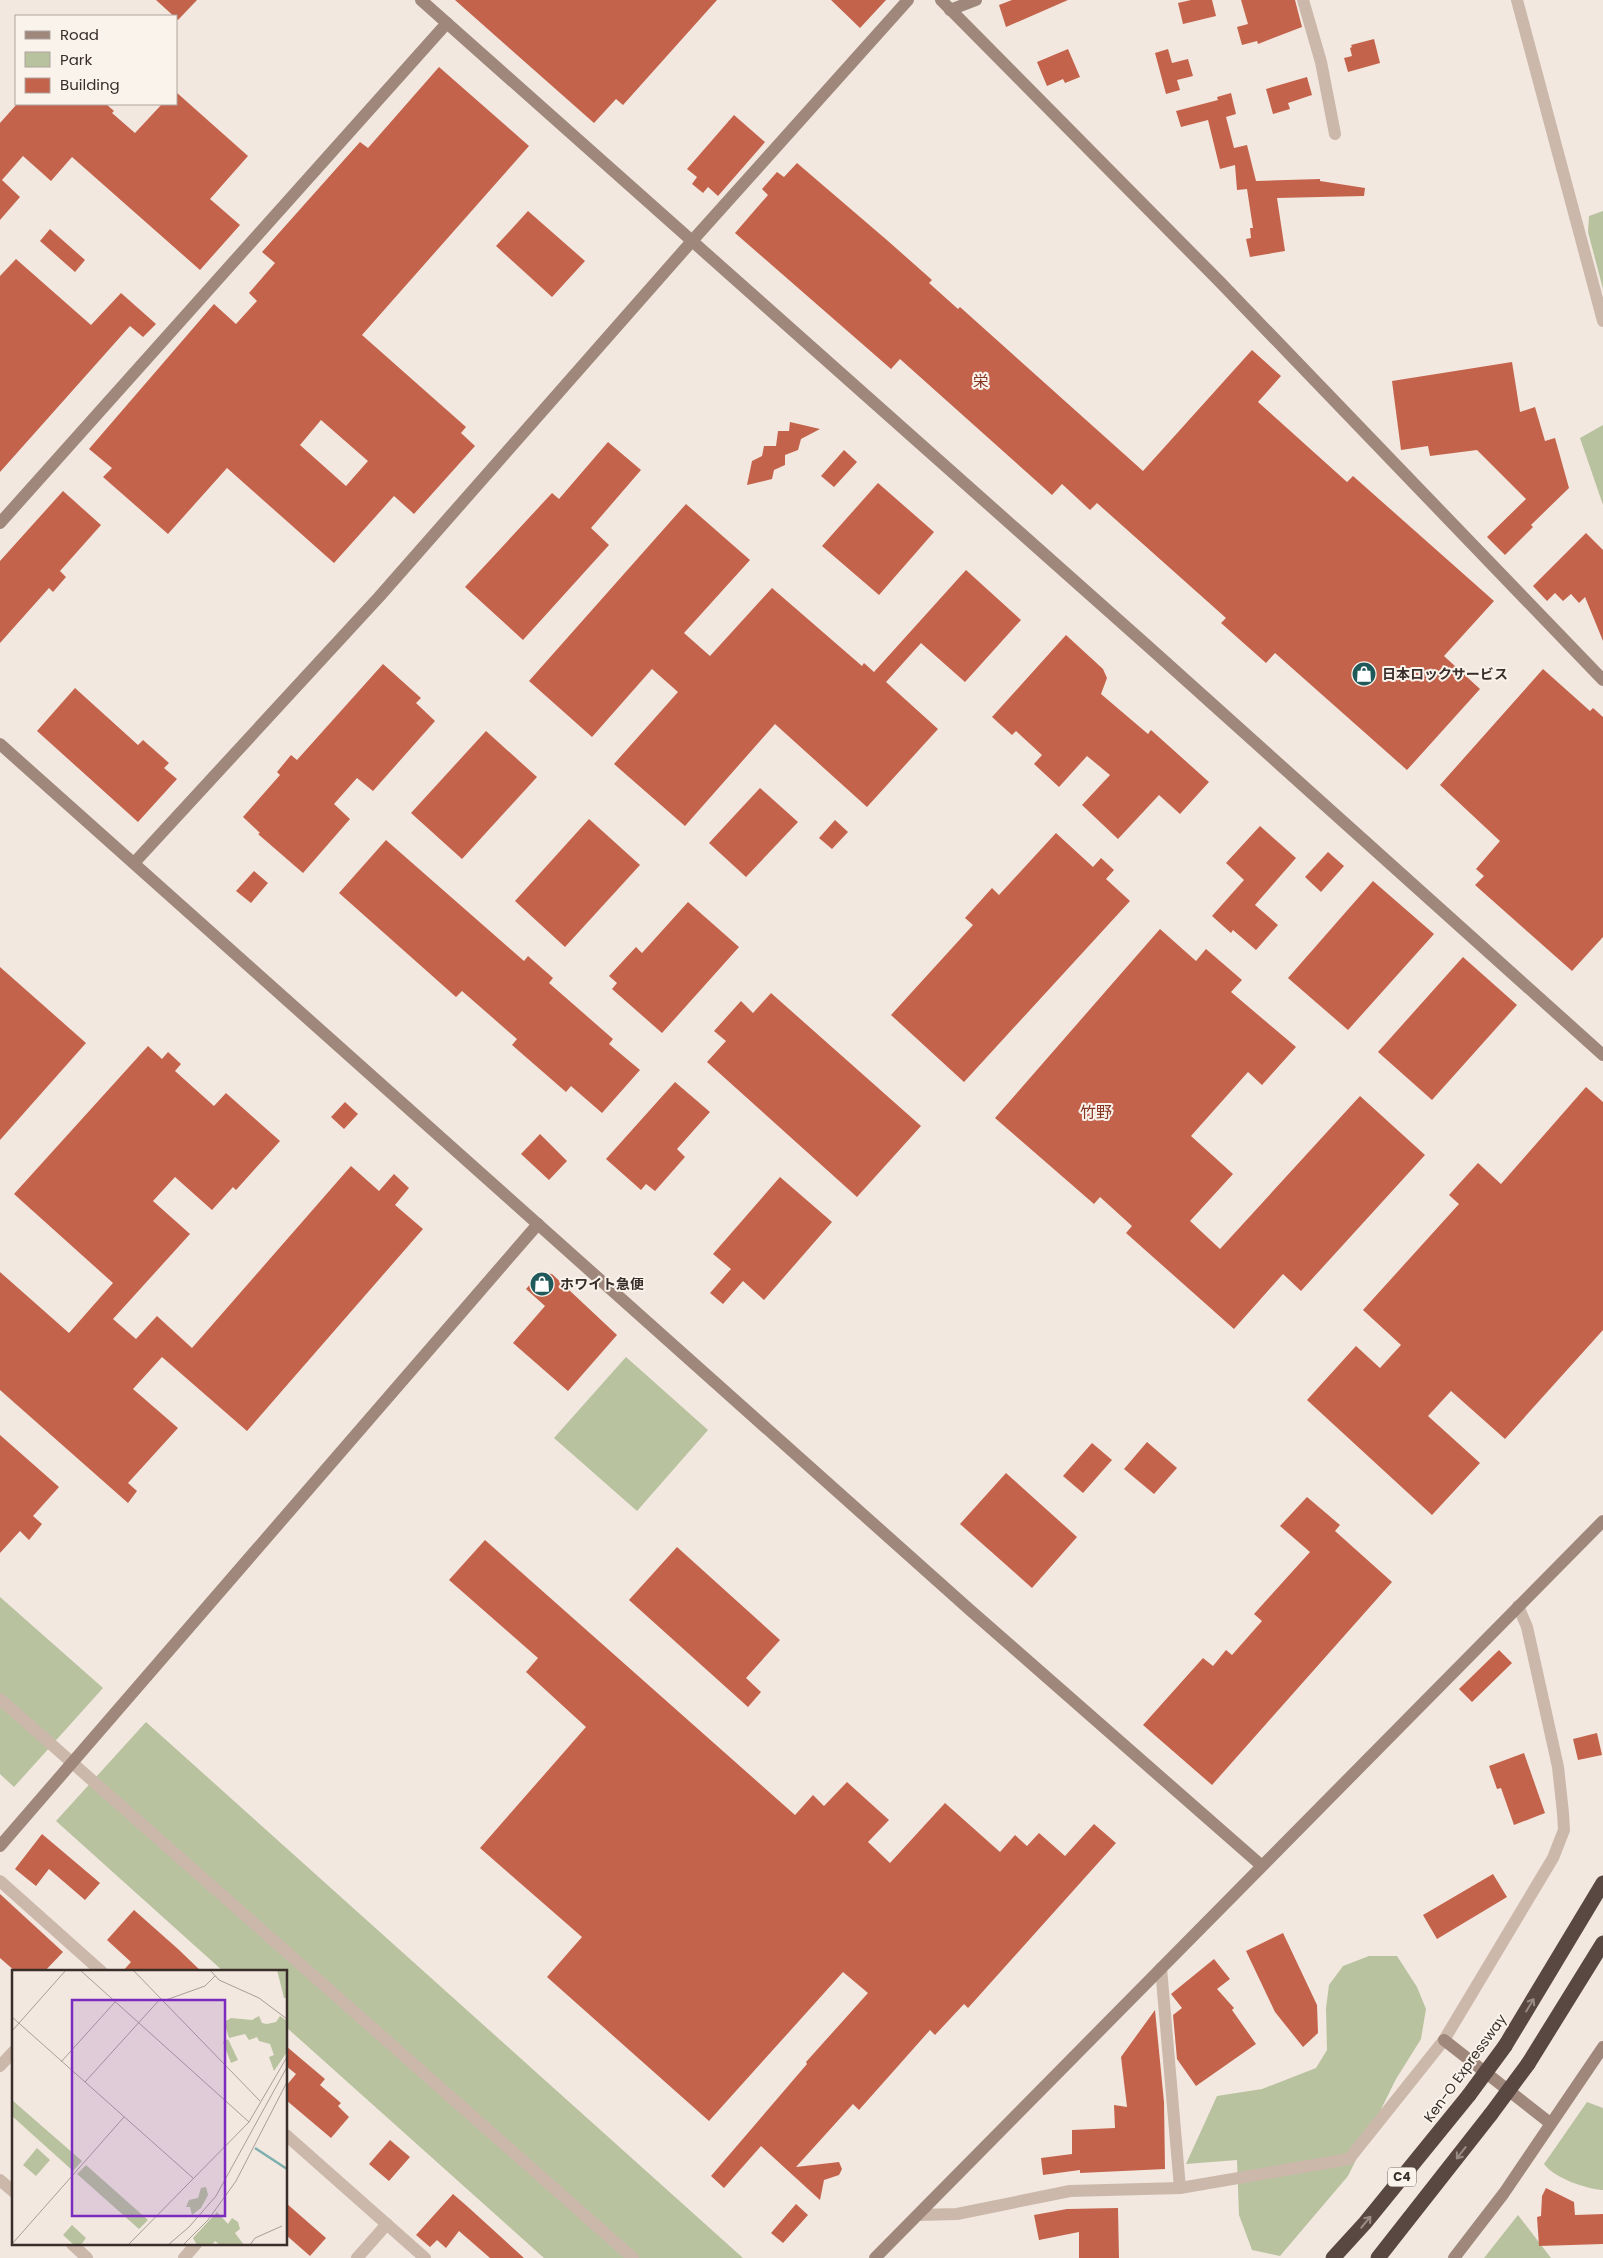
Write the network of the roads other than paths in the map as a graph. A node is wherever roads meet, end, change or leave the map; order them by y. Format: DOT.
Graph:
graph roads {
  1 [pos="421,0"];
  2 [pos="908,0"];
  3 [pos="941,0"];
  4 [pos="976,0"];
  5 [pos="1303,0"];
  6 [pos="1517,0"];
  7 [pos="950,10"];
  8 [pos="447,23"];
  9 [pos="1335,134"];
  10 [pos="692,241"];
  11 [pos="1603,321"];
  12 [pos="0,523"];
  13 [pos="1603,680"];
  14 [pos="0,744"];
  15 [pos="134,863"];
  16 [pos="1603,1055"];
  17 [pos="538,1224"];
  18 [pos="1603,1520"];
  19 [pos="1518,1606"];
  20 [pos="0,1699"];
  21 [pos="72,1764"];
  22 [pos="0,1846"];
  23 [pos="1262,1866"];
  24 [pos="0,1881"];
  25 [pos="1603,1883"];
  26 [pos="1603,1943"];
  27 [pos="88,1967"];
  28 [pos="1161,1968"];
  29 [pos="1444,2040"];
  30 [pos="1603,2047"];
  31 [pos="12,2053"];
  32 [pos="0,2066"];
  33 [pos="1550,2123"];
  34 [pos="288,2137"];
  35 [pos="0,2180"];
  36 [pos="1180,2188"];
  37 [pos="12,2190"];
  38 [pos="918,2215"];
  39 [pos="387,2224"];
  40 [pos="74,2246"];
  41 [pos="194,2246"];
  42 [pos="87,2258"];
  43 [pos="184,2258"];
  44 [pos="357,2258"];
  45 [pos="425,2258"];
  46 [pos="633,2258"];
  47 [pos="876,2258"];
  48 [pos="1333,2258"];
  49 [pos="1378,2258"];
  50 [pos="1454,2258"];
  1 -- 8 [label="street"];
  2 -- 10 [label="street"];
  3 -- 7 [label="street"];
  4 -- 7 [label="street"];
  5 -- 9 [label="street"];
  6 -- 11 [label="street"];
  7 -- 13 [label="street"];
  8 -- 10 [label="street"];
  8 -- 12 [label="street"];
  10 -- 15 [label="street"];
  10 -- 16 [label="street"];
  14 -- 15 [label="street"];
  15 -- 17 [label="street"];
  17 -- 21 [label="street"];
  17 -- 23 [label="street"];
  18 -- 19 [label="street"];
  19 -- 23 [label="street"];
  19 -- 29 [label="street"];
  20 -- 21 [label="street"];
  21 -- 22 [label="street"];
  21 -- 46 [label="street"];
  23 -- 28 [label="street"];
  24 -- 27 [label="street"];
  48 -- 25 [label="highway, Ken-O Expressway / C4, one-way, bridge"];
  26 -- 49 [label="highway, C4, one-way, bridge"];
  28 -- 36 [label="street"];
  28 -- 38 [label="street"];
  29 -- 33 [label="street"];
  29 -- 36 [label="street"];
  30 -- 33 [label="street"];
  31 -- 32 [label="street"];
  33 -- 50 [label="street"];
  34 -- 39 [label="street"];
  35 -- 37 [label="street"];
  36 -- 38 [label="street"];
  38 -- 47 [label="street"];
  39 -- 44 [label="street"];
  39 -- 45 [label="street"];
  40 -- 42 [label="street"];
  41 -- 43 [label="street"];
}
